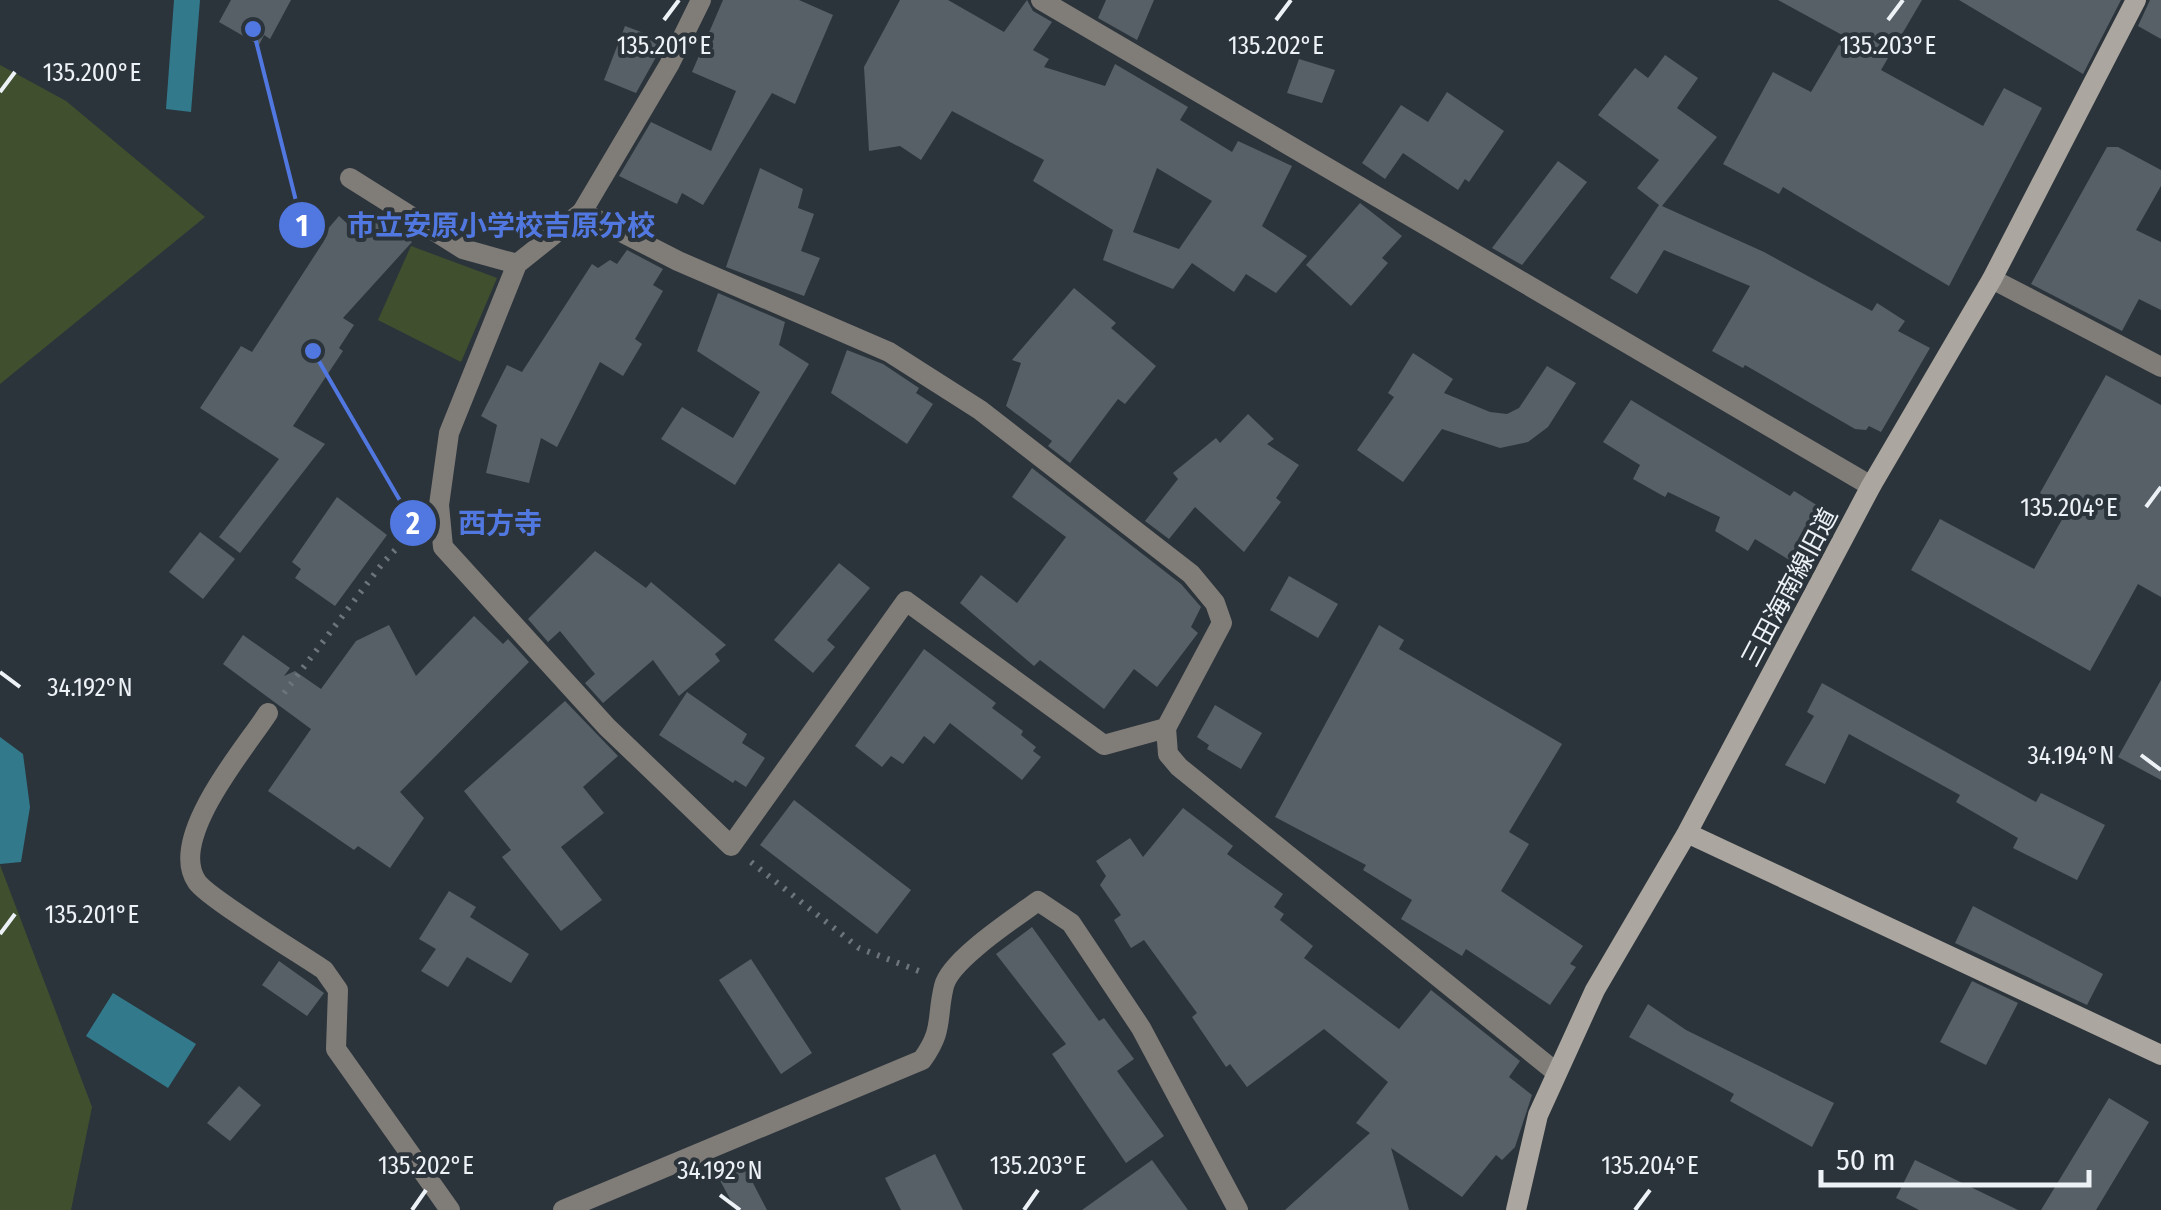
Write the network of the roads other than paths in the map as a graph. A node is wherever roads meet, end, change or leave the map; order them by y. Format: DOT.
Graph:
graph roads {
  1 [pos="701,0"];
  2 [pos="1041,0"];
  3 [pos="2136,0"];
  4 [pos="350,178"];
  5 [pos="582,212"];
  6 [pos="517,264"];
  7 [pos="1992,279"];
  8 [pos="2161,368"];
  9 [pos="1871,486"];
  10 [pos="268,713"];
  11 [pos="1166,728"];
  12 [pos="1687,833"];
  13 [pos="2161,1055"];
  14 [pos="1557,1073"];
  15 [pos="450,1210"];
  16 [pos="563,1210"];
  17 [pos="1238,1210"];
  18 [pos="1516,1210"];
  1 -- 5 [label="street"];
  2 -- 9 [label="street"];
  3 -- 7 [label="street, 三田海南線旧道"];
  4 -- 6 [label="street"];
  5 -- 6 [label="street"];
  5 -- 11 [label="street"];
  6 -- 11 [label="street"];
  7 -- 8 [label="street"];
  7 -- 9 [label="street, 三田海南線旧道"];
  9 -- 12 [label="street, 三田海南線旧道"];
  10 -- 15 [label="street"];
  11 -- 14 [label="street"];
  12 -- 13 [label="street"];
  12 -- 14 [label="street, 三田海南線旧道"];
  14 -- 18 [label="street, 三田海南線旧道"];
  16 -- 17 [label="street"];
}
